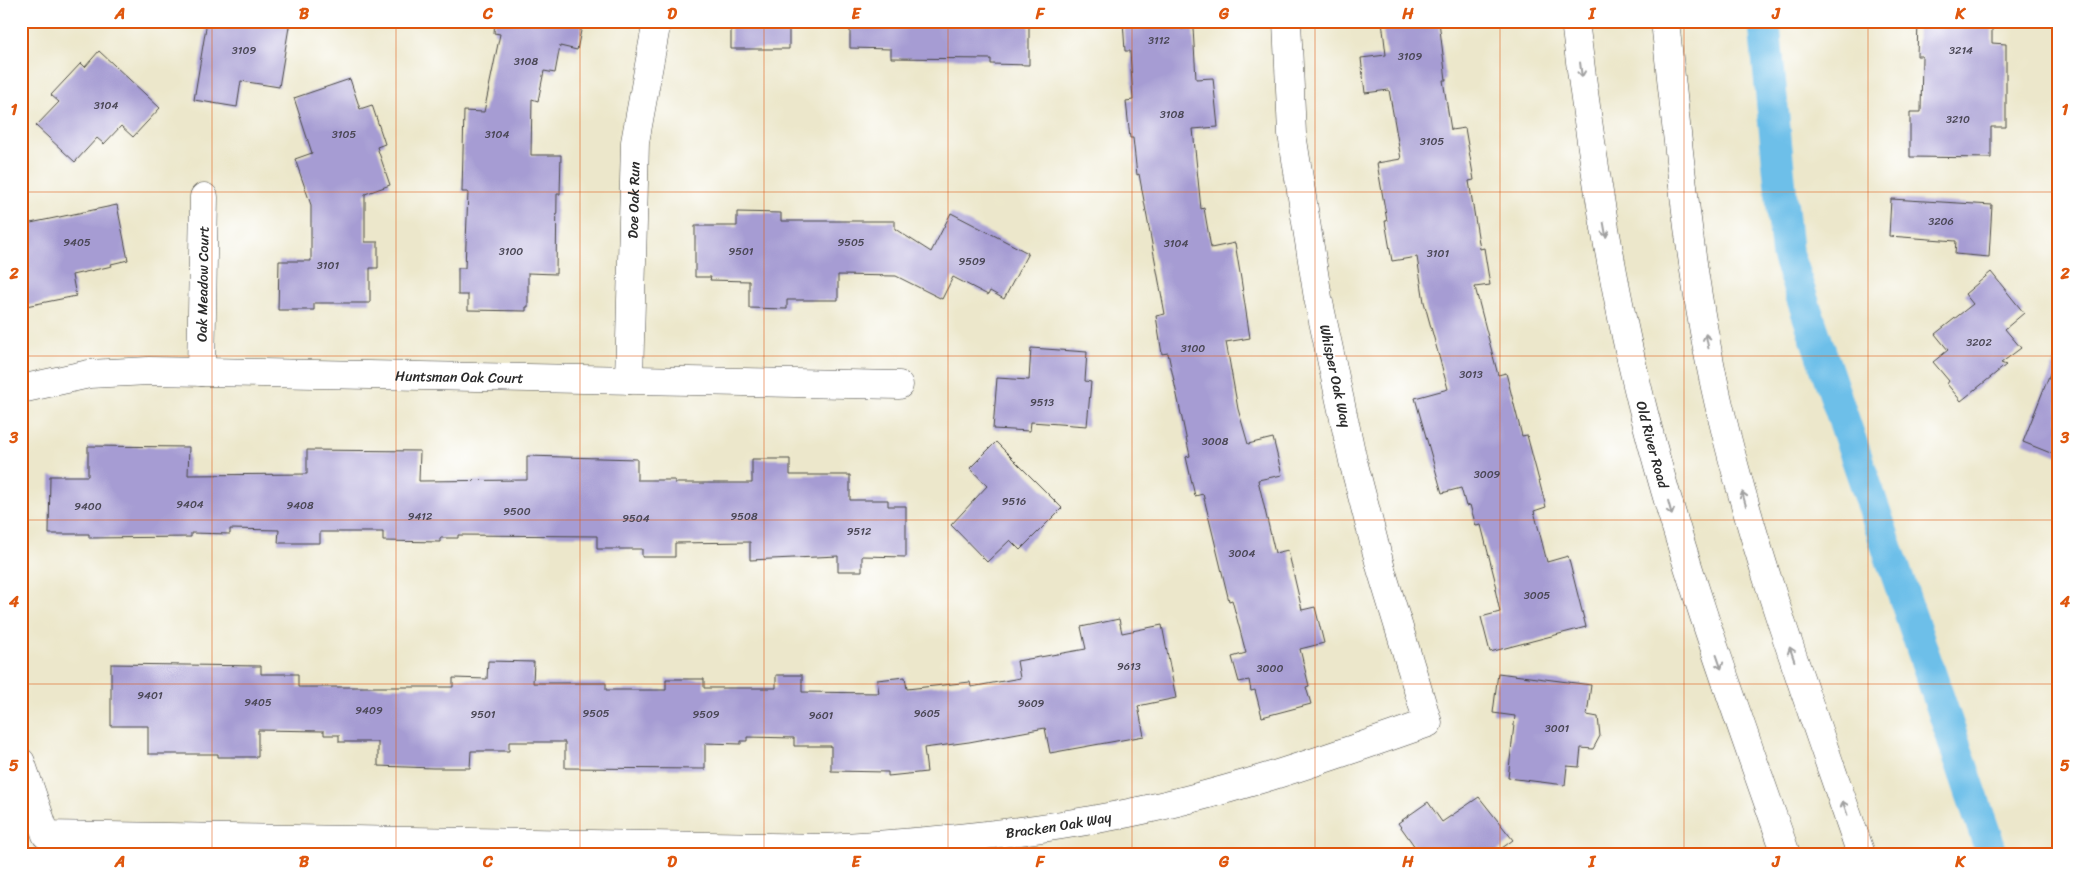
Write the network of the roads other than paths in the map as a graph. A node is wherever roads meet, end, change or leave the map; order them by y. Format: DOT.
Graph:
graph roads {
  1 [pos="656,21"];
  2 [pos="1287,21"];
  3 [pos="1575,21"];
  4 [pos="1665,21"];
  5 [pos="204,197"];
  6 [pos="201,372"];
  7 [pos="629,380"];
  8 [pos="899,386"];
  9 [pos="21,389"];
  10 [pos="1428,723"];
  11 [pos="21,762"];
  12 [pos="688,850"];
  13 [pos="1786,854"];
  14 [pos="1861,854"];
  1 -- 7 [label="street, Doe Oak Run"];
  2 -- 10 [label="street, Whisper Oak Way"];
  3 -- 13 [label="street, Old River Road, one-way"];
  14 -- 4 [label="street, one-way"];
  5 -- 6 [label="street, Oak Meadow Court"];
  6 -- 7 [label="street, Huntsman Oak Court"];
  6 -- 9 [label="street, Huntsman Oak Court"];
  7 -- 8 [label="street, Huntsman Oak Court"];
  10 -- 12 [label="street, Bracken Oak Way"];
  11 -- 12 [label="street, Bracken Oak Way"];
}
